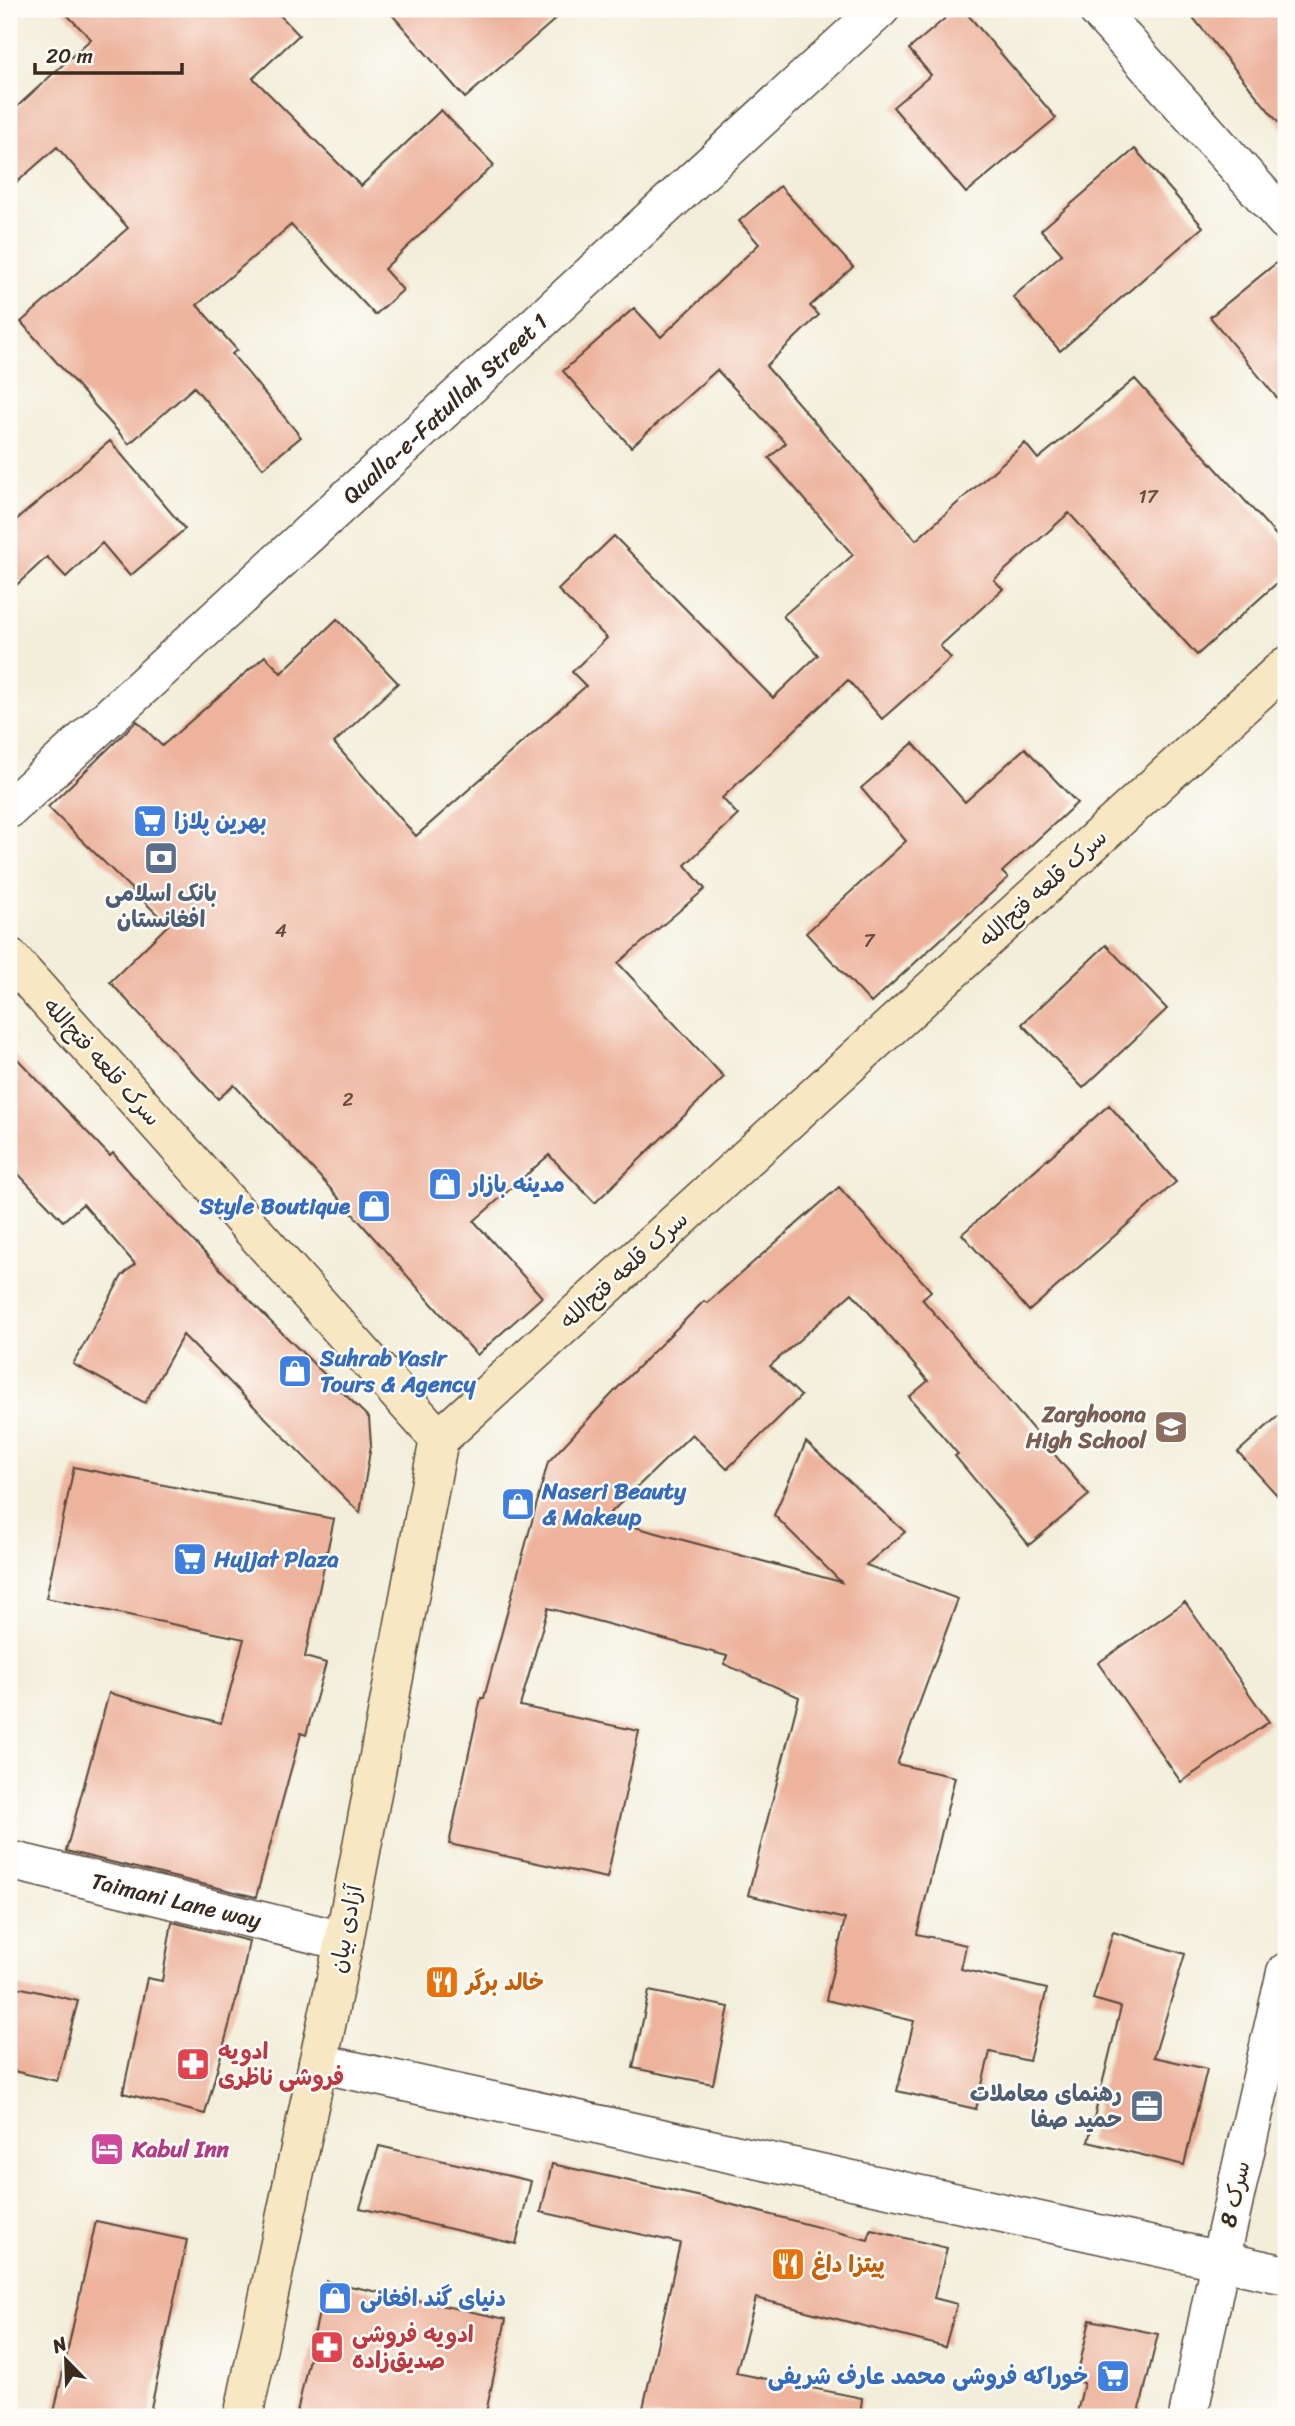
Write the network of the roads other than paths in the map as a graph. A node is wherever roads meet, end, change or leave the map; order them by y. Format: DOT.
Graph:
graph roads {
  1 [pos="880,9"];
  2 [pos="1097,9"];
  3 [pos="1286,221"];
  4 [pos="1286,666"];
  5 [pos="9,809"];
  6 [pos="9,957"];
  7 [pos="439,1439"];
  8 [pos="9,1860"];
  9 [pos="344,1941"];
  10 [pos="1286,1972"];
  11 [pos="318,2063"];
  12 [pos="1220,2261"];
  13 [pos="1286,2275"];
  14 [pos="243,2417"];
  15 [pos="1188,2417"];
  1 -- 5 [label="street, Qualla-e-Fatullah Street 1"];
  2 -- 3 [label="street"];
  4 -- 7 [label="main road, سرک قلعه فتح‌الله"];
  6 -- 7 [label="main road, سرک قلعه فتح‌الله"];
  7 -- 9 [label="main road, آزادی بیان"];
  8 -- 9 [label="street, Taimani Lane way"];
  9 -- 11 [label="main road, آزادی بیان"];
  10 -- 12 [label="street, سرک 8"];
  11 -- 12 [label="street"];
  11 -- 14 [label="main road, آزادی بیان"];
  12 -- 13 [label="street"];
  12 -- 15 [label="street, سرک 8"];
}
